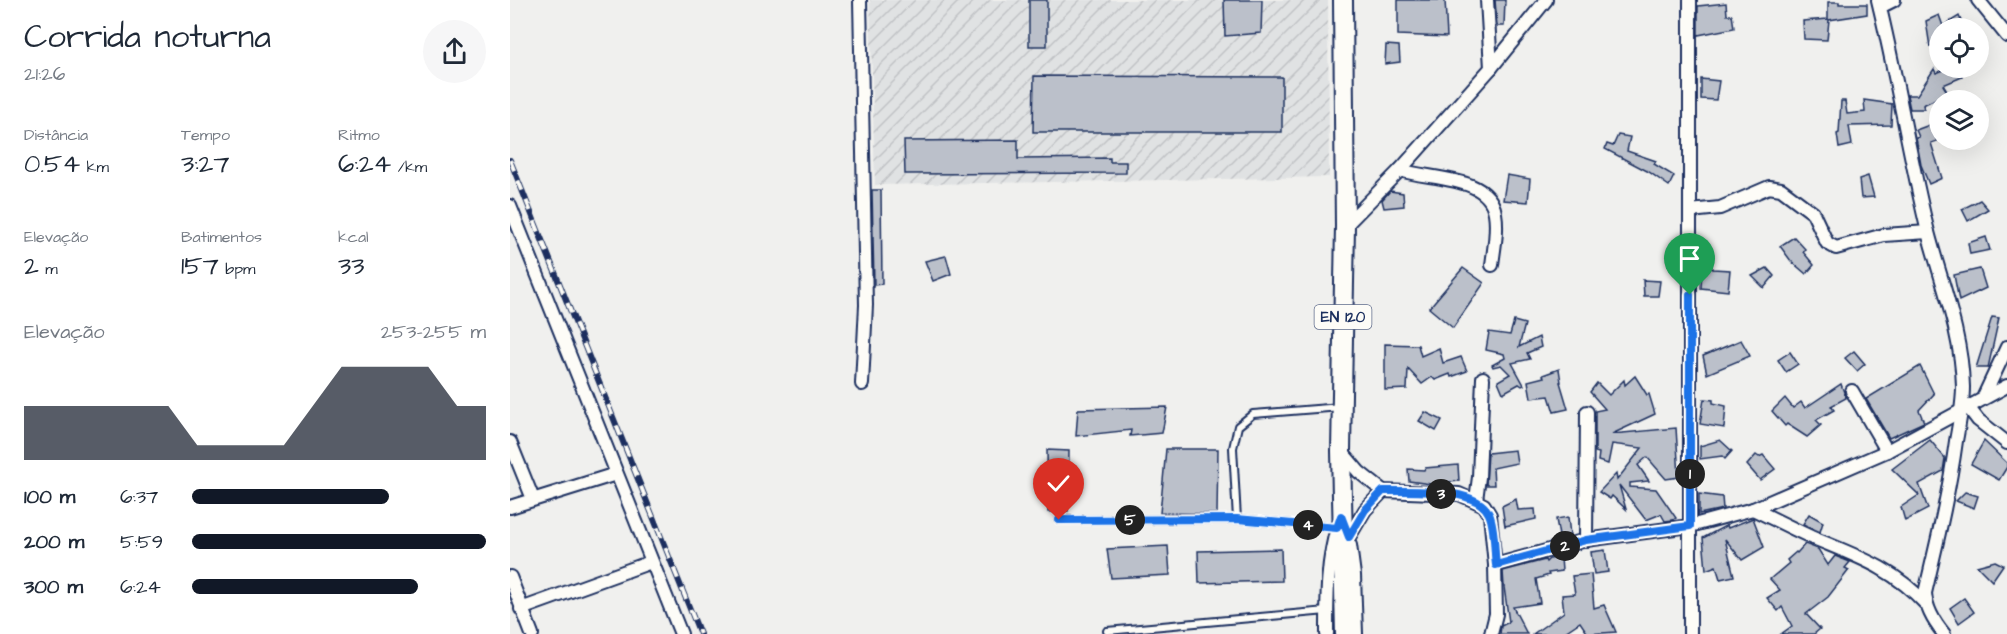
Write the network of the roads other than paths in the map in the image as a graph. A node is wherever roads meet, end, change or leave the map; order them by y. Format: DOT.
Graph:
graph roads {
  1 [pos="860,0"];
  2 [pos="1343,0"];
  3 [pos="1486,0"];
  4 [pos="1546,0"];
  5 [pos="1690,0"];
  6 [pos="1894,0"];
  7 [pos="1978,0"];
  8 [pos="1879,3"];
  9 [pos="2007,36"];
  10 [pos="1491,68"];
  11 [pos="1400,170"];
  12 [pos="510,206"];
  13 [pos="1690,211"];
  14 [pos="1345,226"];
  15 [pos="1928,232"];
  16 [pos="1492,265"];
  17 [pos="2007,347"];
  18 [pos="1483,378"];
  19 [pos="862,384"];
  20 [pos="2007,386"];
  21 [pos="1852,391"];
  22 [pos="1984,396"];
  23 [pos="1342,407"];
  24 [pos="1964,409"];
  25 [pos="1587,412"];
  26 [pos="510,442"];
  27 [pos="2007,443"];
  28 [pos="1341,451"];
  29 [pos="1887,451"];
  30 [pos="616,474"];
  31 [pos="1383,491"];
  32 [pos="533,499"];
  33 [pos="1476,500"];
  34 [pos="510,507"];
  35 [pos="1753,508"];
  36 [pos="1237,519"];
  37 [pos="1059,520"];
  38 [pos="1339,522"];
  39 [pos="1690,526"];
  40 [pos="1349,537"];
  41 [pos="1586,540"];
  42 [pos="651,562"];
  43 [pos="1496,565"];
  44 [pos="510,577"];
  45 [pos="1926,604"];
  46 [pos="521,609"];
  47 [pos="1327,611"];
  48 [pos="1107,631"];
  49 [pos="532,634"];
  50 [pos="681,634"];
  51 [pos="1327,634"];
  52 [pos="1345,634"];
  53 [pos="1356,634"];
  54 [pos="1491,634"];
  55 [pos="1690,634"];
  56 [pos="1944,634"];
  1 -- 19 [label="street"];
  2 -- 14 [label="main road, EN 120"];
  3 -- 10 [label="street"];
  4 -- 10 [label="street"];
  5 -- 13 [label="street"];
  6 -- 8 [label="street"];
  7 -- 9 [label="street"];
  8 -- 15 [label="street"];
  10 -- 11 [label="street"];
  11 -- 14 [label="street"];
  11 -- 16 [label="street"];
  12 -- 30 [label="street"];
  13 -- 15 [label="street"];
  13 -- 39 [label="street"];
  14 -- 23 [label="main road, EN 120"];
  15 -- 24 [label="street"];
  17 -- 22 [label="street"];
  18 -- 33 [label="street"];
  20 -- 22 [label="street"];
  21 -- 29 [label="street"];
  22 -- 24 [label="street"];
  23 -- 28 [label="main road, EN 120"];
  23 -- 36 [label="lane"];
  24 -- 27 [label="street"];
  24 -- 29 [label="street"];
  24 -- 45 [label="street"];
  25 -- 41 [label="street"];
  26 -- 32 [label="street"];
  28 -- 31 [label="street"];
  28 -- 38 [label="main road, EN 120"];
  29 -- 35 [label="street"];
  30 -- 32 [label="street"];
  30 -- 42 [label="street"];
  31 -- 33 [label="street"];
  31 -- 40 [label="street"];
  32 -- 34 [label="street"];
  33 -- 43 [label="street"];
  35 -- 39 [label="street"];
  35 -- 45 [label="street"];
  36 -- 37 [label="lane"];
  36 -- 38 [label="lane"];
  38 -- 40 [label="street"];
  38 -- 47 [label="street"];
  38 -- 52 [label="main road, EN 120"];
  39 -- 41 [label="street"];
  39 -- 55 [label="street"];
  40 -- 53 [label="street"];
  41 -- 43 [label="street"];
  42 -- 46 [label="street"];
  42 -- 50 [label="street"];
  43 -- 54 [label="street"];
  44 -- 46 [label="street"];
  45 -- 56 [label="street"];
  46 -- 49 [label="street"];
  47 -- 48 [label="lane"];
  47 -- 51 [label="street"];
}
